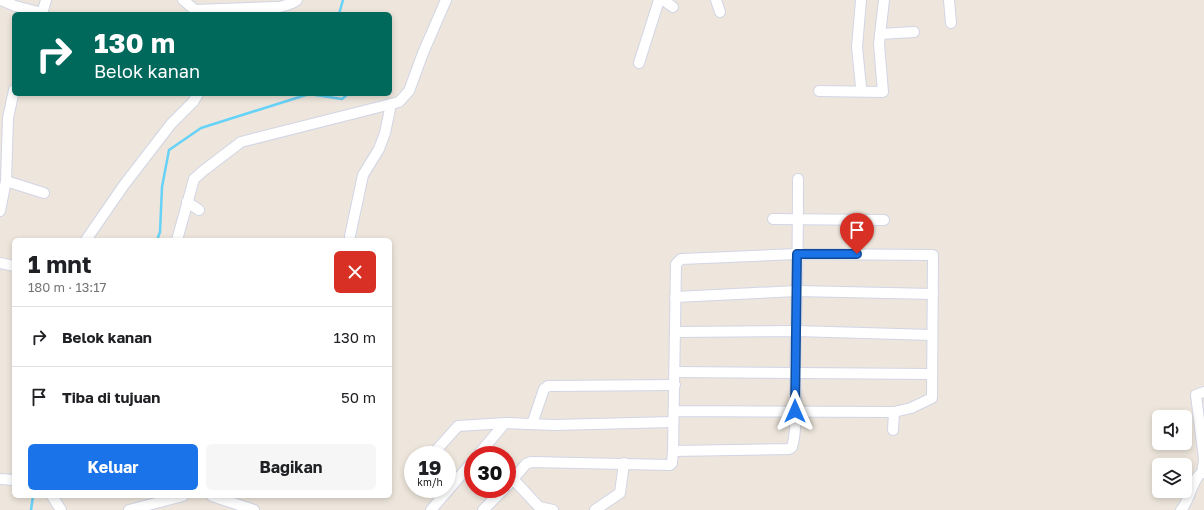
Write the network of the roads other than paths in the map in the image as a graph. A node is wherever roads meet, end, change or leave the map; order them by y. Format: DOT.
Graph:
graph roads {
  1 [pos="1,0"];
  2 [pos="46,0"];
  3 [pos="183,0"];
  4 [pos="297,0"];
  5 [pos="446,0"];
  6 [pos="659,0"];
  7 [pos="663,0"];
  8 [pos="716,0"];
  9 [pos="861,0"];
  10 [pos="884,0"];
  11 [pos="949,0"];
  12 [pos="673,7"];
  13 [pos="271,11"];
  14 [pos="35,12"];
  15 [pos="43,12"];
  16 [pos="720,12"];
  17 [pos="951,23"];
  18 [pos="914,32"];
  19 [pos="880,34"];
  20 [pos="639,63"];
  21 [pos="860,87"];
  22 [pos="818,91"];
  23 [pos="13,96"];
  24 [pos="197,96"];
  25 [pos="391,104"];
  26 [pos="4,147"];
  27 [pos="798,179"];
  28 [pos="12,184"];
  29 [pos="44,193"];
  30 [pos="187,202"];
  31 [pos="199,210"];
  32 [pos="0,211"];
  33 [pos="798,218"];
  34 [pos="773,219"];
  35 [pos="884,220"];
  36 [pos="350,236"];
  37 [pos="87,238"];
  38 [pos="178,238"];
  39 [pos="797,254"];
  40 [pos="0,263"];
  41 [pos="12,266"];
  42 [pos="797,291"];
  43 [pos="933,294"];
  44 [pos="675,297"];
  45 [pos="796,331"];
  46 [pos="676,332"];
  47 [pos="932,335"];
  48 [pos="676,372"];
  49 [pos="795,374"];
  50 [pos="932,374"];
  51 [pos="675,384"];
  52 [pos="1204,392"];
  53 [pos="674,411"];
  54 [pos="795,411"];
  55 [pos="894,412"];
  56 [pos="674,422"];
  57 [pos="505,423"];
  58 [pos="532,424"];
  59 [pos="894,430"];
  60 [pos="440,446"];
  61 [pos="486,446"];
  62 [pos="673,451"];
  63 [pos="1204,459"];
  64 [pos="624,463"];
  65 [pos="464,472"];
  66 [pos="516,475"];
  67 [pos="0,479"];
  68 [pos="12,480"];
  69 [pos="516,490"];
  70 [pos="53,498"];
  71 [pos="175,498"];
  72 [pos="218,498"];
  73 [pos="495,498"];
  74 [pos="538,508"];
  75 [pos="61,510"];
  76 [pos="129,510"];
  77 [pos="254,510"];
  78 [pos="431,510"];
  79 [pos="483,510"];
  80 [pos="552,510"];
  81 [pos="594,510"];
  82 [pos="1182,510"];
  1 -- 14 [label="street"];
  2 -- 15 [label="street"];
  3 -- 13 [label="street"];
  4 -- 13 [label="street"];
  5 -- 25 [label="street"];
  6 -- 20 [label="street"];
  7 -- 12 [label="street"];
  8 -- 16 [label="street"];
  9 -- 21 [label="street"];
  10 -- 19 [label="street"];
  11 -- 17 [label="street"];
  18 -- 19 [label="street"];
  19 -- 22 [label="street"];
  23 -- 26 [label="street"];
  24 -- 37 [label="street"];
  25 -- 30 [label="street"];
  25 -- 36 [label="street"];
  26 -- 28 [label="street"];
  27 -- 33 [label="street"];
  28 -- 29 [label="street"];
  28 -- 32 [label="street"];
  30 -- 31 [label="street"];
  30 -- 38 [label="street"];
  33 -- 34 [label="street"];
  33 -- 35 [label="street"];
  33 -- 39 [label="street"];
  39 -- 42 [label="street"];
  39 -- 43 [label="street"];
  39 -- 44 [label="street"];
  40 -- 41 [label="street"];
  42 -- 43 [label="street"];
  42 -- 44 [label="street"];
  42 -- 45 [label="street"];
  43 -- 47 [label="street"];
  44 -- 46 [label="street"];
  45 -- 46 [label="street"];
  45 -- 47 [label="street"];
  45 -- 49 [label="street"];
  46 -- 48 [label="street"];
  47 -- 50 [label="street"];
  48 -- 49 [label="street"];
  48 -- 51 [label="street"];
  49 -- 50 [label="street"];
  49 -- 54 [label="street"];
  50 -- 55 [label="street"];
  51 -- 53 [label="street"];
  51 -- 58 [label="street"];
  52 -- 63 [label="street"];
  53 -- 54 [label="street"];
  53 -- 56 [label="street"];
  54 -- 55 [label="street"];
  54 -- 62 [label="street"];
  55 -- 59 [label="street"];
  56 -- 58 [label="street"];
  56 -- 62 [label="street"];
  57 -- 58 [label="street"];
  57 -- 60 [label="street"];
  57 -- 61 [label="street"];
  62 -- 64 [label="street"];
  63 -- 82 [label="street"];
  64 -- 66 [label="street"];
  64 -- 81 [label="street"];
  65 -- 78 [label="street"];
  67 -- 68 [label="street"];
  69 -- 74 [label="street"];
  70 -- 75 [label="street"];
  71 -- 76 [label="street"];
  72 -- 77 [label="street"];
  73 -- 79 [label="street"];
  74 -- 80 [label="street"];
}
